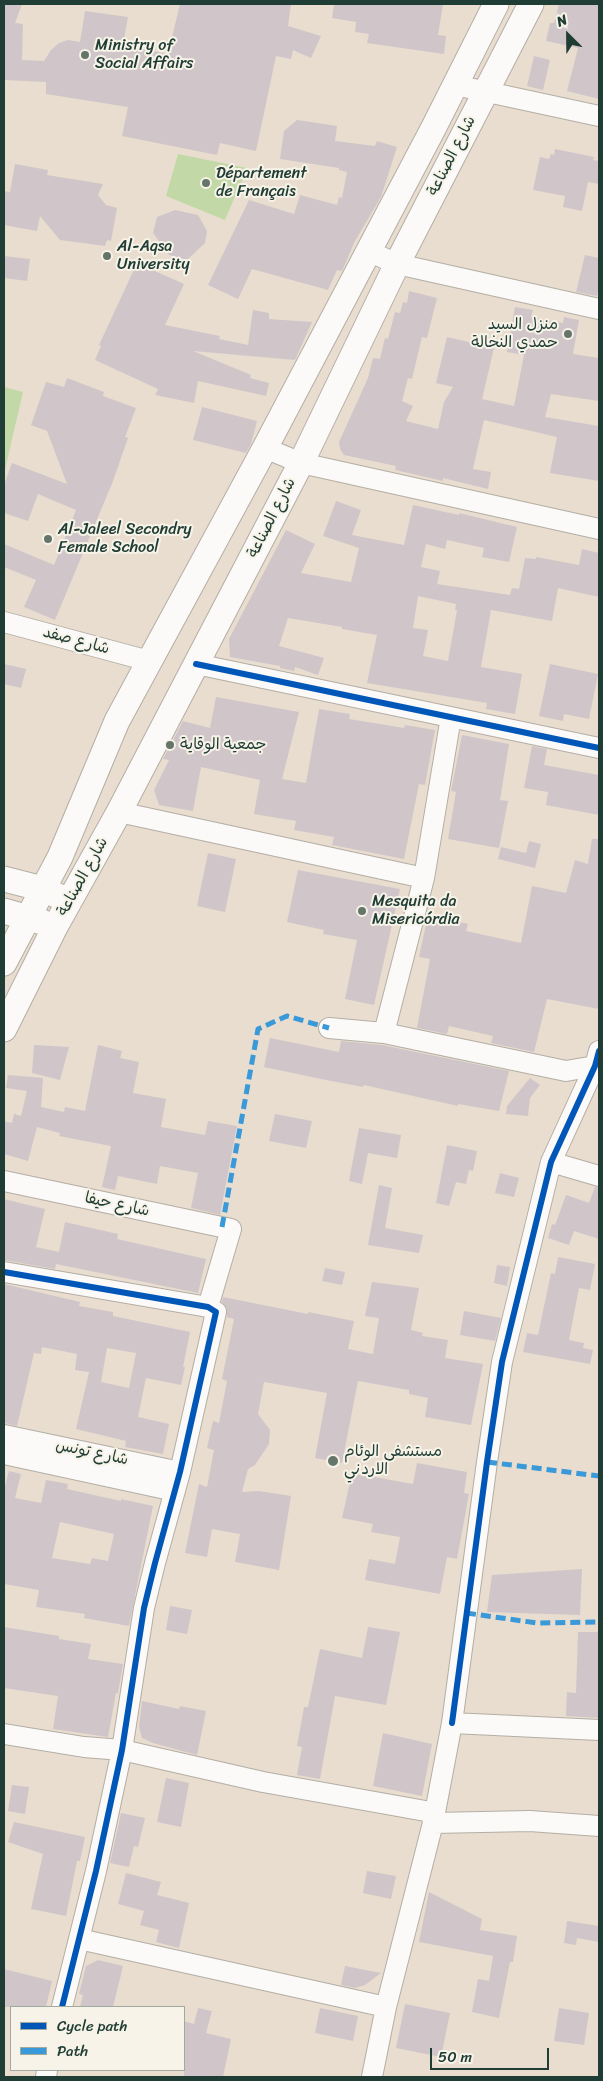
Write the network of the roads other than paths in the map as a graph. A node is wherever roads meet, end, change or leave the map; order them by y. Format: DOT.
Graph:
graph roads {
  1 [pos="496,4"];
  2 [pos="531,4"];
  3 [pos="455,85"];
  4 [pos="485,92"];
  5 [pos="599,116"];
  6 [pos="368,251"];
  7 [pos="397,264"];
  8 [pos="599,309"];
  9 [pos="265,448"];
  10 [pos="301,463"];
  11 [pos="599,528"];
  12 [pos="4,622"];
  13 [pos="148,661"];
  14 [pos="196,664"];
  15 [pos="451,717"];
  16 [pos="599,748"];
  17 [pos="119,812"];
  18 [pos="4,878"];
  19 [pos="424,878"];
  20 [pos="43,889"];
  21 [pos="70,902"];
  22 [pos="16,914"];
  23 [pos="55,927"];
  24 [pos="4,963"];
  25 [pos="329,1028"];
  26 [pos="4,1029"];
  27 [pos="384,1033"];
  28 [pos="597,1059"];
  29 [pos="551,1162"];
  30 [pos="599,1176"];
  31 [pos="4,1180"];
  32 [pos="4,1272"];
  33 [pos="208,1307"];
  34 [pos="4,1435"];
  35 [pos="4,1454"];
  36 [pos="178,1481"];
  37 [pos="452,1724"];
  38 [pos="599,1730"];
  39 [pos="4,1734"];
  40 [pos="122,1750"];
  41 [pos="433,1823"];
  42 [pos="599,1826"];
  43 [pos="79,1939"];
  44 [pos="62,2006"];
  45 [pos="386,2007"];
  46 [pos="372,2077"];
  1 -- 3 [label="main road, شارع الصناعة"];
  2 -- 4 [label="main road, شارع الصناعة"];
  3 -- 4 [label="street"];
  3 -- 6 [label="main road, شارع الصناعة"];
  4 -- 5 [label="street"];
  4 -- 7 [label="main road, شارع الصناعة"];
  6 -- 7 [label="street"];
  6 -- 9 [label="main road, شارع الصناعة"];
  7 -- 8 [label="street"];
  7 -- 10 [label="main road, شارع الصناعة"];
  9 -- 10 [label="street"];
  9 -- 13 [label="main road, شارع الصناعة"];
  10 -- 11 [label="street"];
  10 -- 14 [label="main road, شارع الصناعة"];
  12 -- 13 [label="street, شارع صفد"];
  13 -- 20 [label="main road, شارع الصناعة"];
  14 -- 15 [label="street"];
  14 -- 17 [label="main road, شارع الصناعة"];
  15 -- 16 [label="street"];
  15 -- 19 [label="street"];
  17 -- 19 [label="street"];
  17 -- 21 [label="main road, شارع الصناعة"];
  18 -- 20 [label="main road"];
  19 -- 27 [label="street"];
  20 -- 21 [label="main road"];
  20 -- 22 [label="main road, شارع الصناعة"];
  21 -- 23 [label="main road, شارع الصناعة"];
  22 -- 23 [label="main road"];
  22 -- 24 [label="main road, شارع الصناعة"];
  23 -- 26 [label="main road, شارع الصناعة"];
  25 -- 27 [label="street"];
  27 -- 28 [label="street"];
  28 -- 29 [label="street"];
  29 -- 30 [label="street"];
  29 -- 37 [label="street"];
  31 -- 33 [label="street, شارع حيفا"];
  32 -- 33 [label="street"];
  33 -- 36 [label="street"];
  34 -- 36 [label="street, شارع تونس"];
  35 -- 36 [label="street, شارع تونس"];
  36 -- 40 [label="street"];
  37 -- 38 [label="street"];
  37 -- 41 [label="street"];
  39 -- 40 [label="street"];
  40 -- 41 [label="street"];
  40 -- 43 [label="street"];
  41 -- 42 [label="street"];
  41 -- 45 [label="street"];
  43 -- 44 [label="street"];
  43 -- 45 [label="street"];
  45 -- 46 [label="street"];
}
